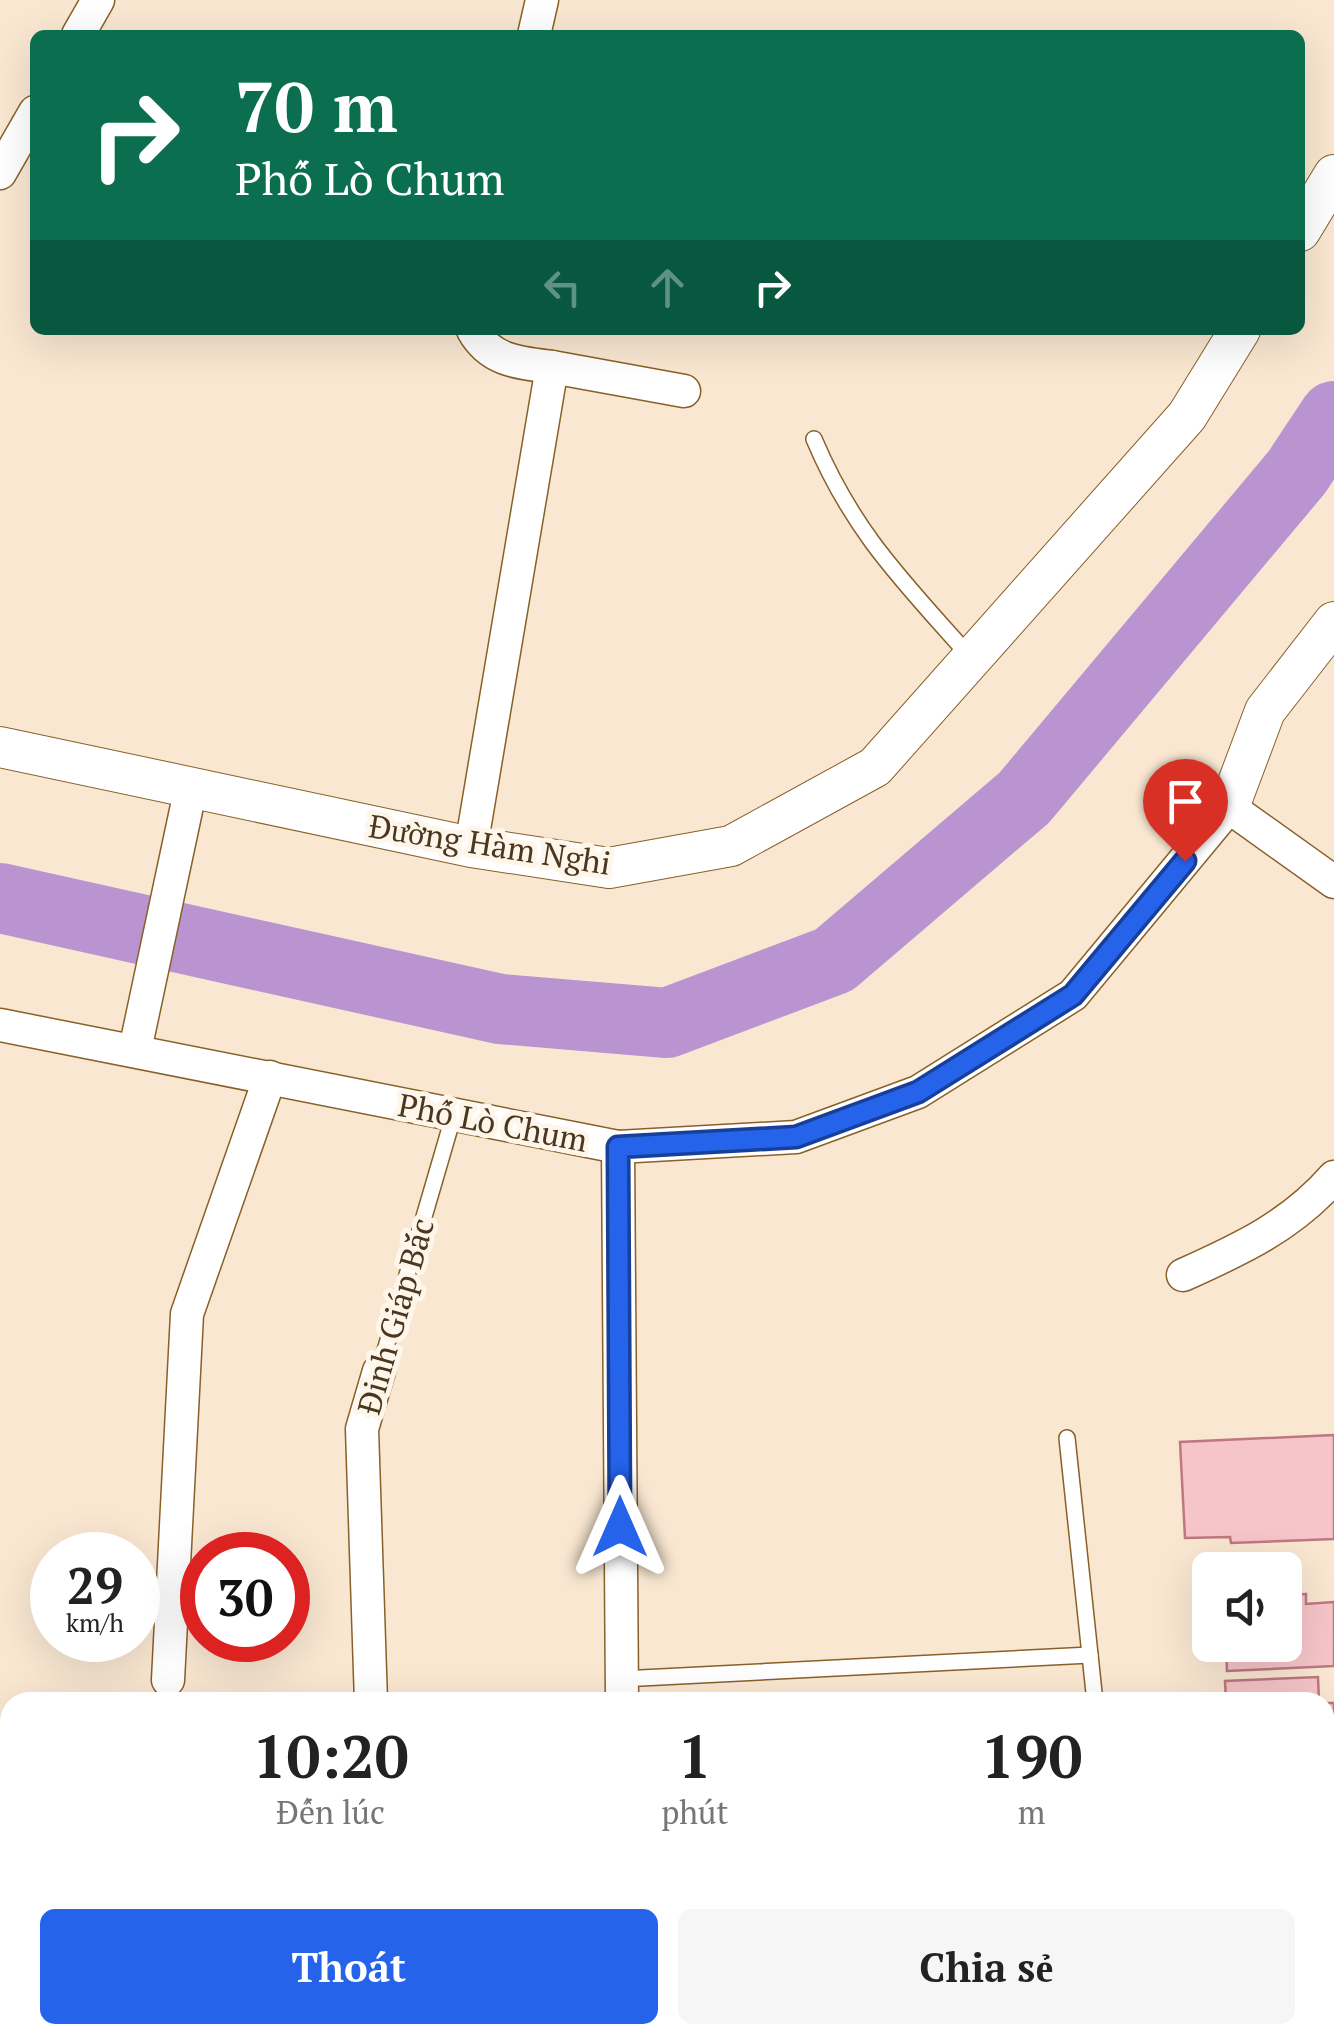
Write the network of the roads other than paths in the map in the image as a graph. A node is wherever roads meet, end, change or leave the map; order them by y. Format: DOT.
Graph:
graph roads {
  1 [pos="98,0"];
  2 [pos="542,0"];
  3 [pos="81,30"];
  4 [pos="535,30"];
  5 [pos="30,121"];
  6 [pos="0,174"];
  7 [pos="1334,175"];
  8 [pos="1305,223"];
  9 [pos="476,335"];
  10 [pos="1237,335"];
  11 [pos="552,366"];
  12 [pos="684,391"];
  13 [pos="814,439"];
  14 [pos="1334,622"];
  15 [pos="971,658"];
  16 [pos="0,747"];
  17 [pos="191,787"];
  18 [pos="1229,807"];
  19 [pos="471,848"];
  20 [pos="1329,869"];
  21 [pos="0,1025"];
  22 [pos="135,1050"];
  23 [pos="270,1077"];
  24 [pos="454,1114"];
  25 [pos="618,1147"];
  26 [pos="1334,1177"];
  27 [pos="1183,1275"];
  28 [pos="379,1371"];
  29 [pos="1067,1438"];
  30 [pos="1090,1655"];
  31 [pos="168,1680"];
  32 [pos="622,1691"];
  33 [pos="371,1692"];
  34 [pos="1094,1692"];
  1 -- 3 [label="street"];
  2 -- 4 [label="street"];
  5 -- 6 [label="street"];
  7 -- 8 [label="street"];
  9 -- 11 [label="street"];
  10 -- 15 [label="street, Đường Hàm Nghi"];
  11 -- 12 [label="street"];
  11 -- 19 [label="street"];
  13 -- 15 [label="lane"];
  14 -- 18 [label="street"];
  15 -- 19 [label="street, Đường Hàm Nghi"];
  16 -- 17 [label="street, Đường Hàm Nghi"];
  17 -- 19 [label="street, Đường Hàm Nghi"];
  17 -- 22 [label="street"];
  18 -- 20 [label="street"];
  18 -- 25 [label="street, Phố Lò Chum"];
  21 -- 22 [label="street, Phố Lò Chum"];
  22 -- 23 [label="street, Phố Lò Chum"];
  23 -- 24 [label="street, Phố Lò Chum"];
  23 -- 31 [label="street"];
  24 -- 25 [label="street, Phố Lò Chum"];
  24 -- 28 [label="lane, Đinh Giáp Bắc"];
  25 -- 32 [label="street"];
  26 -- 27 [label="street"];
  28 -- 33 [label="street, Đinh Giáp Bắc"];
  29 -- 30 [label="lane"];
  30 -- 32 [label="lane"];
  30 -- 34 [label="lane"];
}
